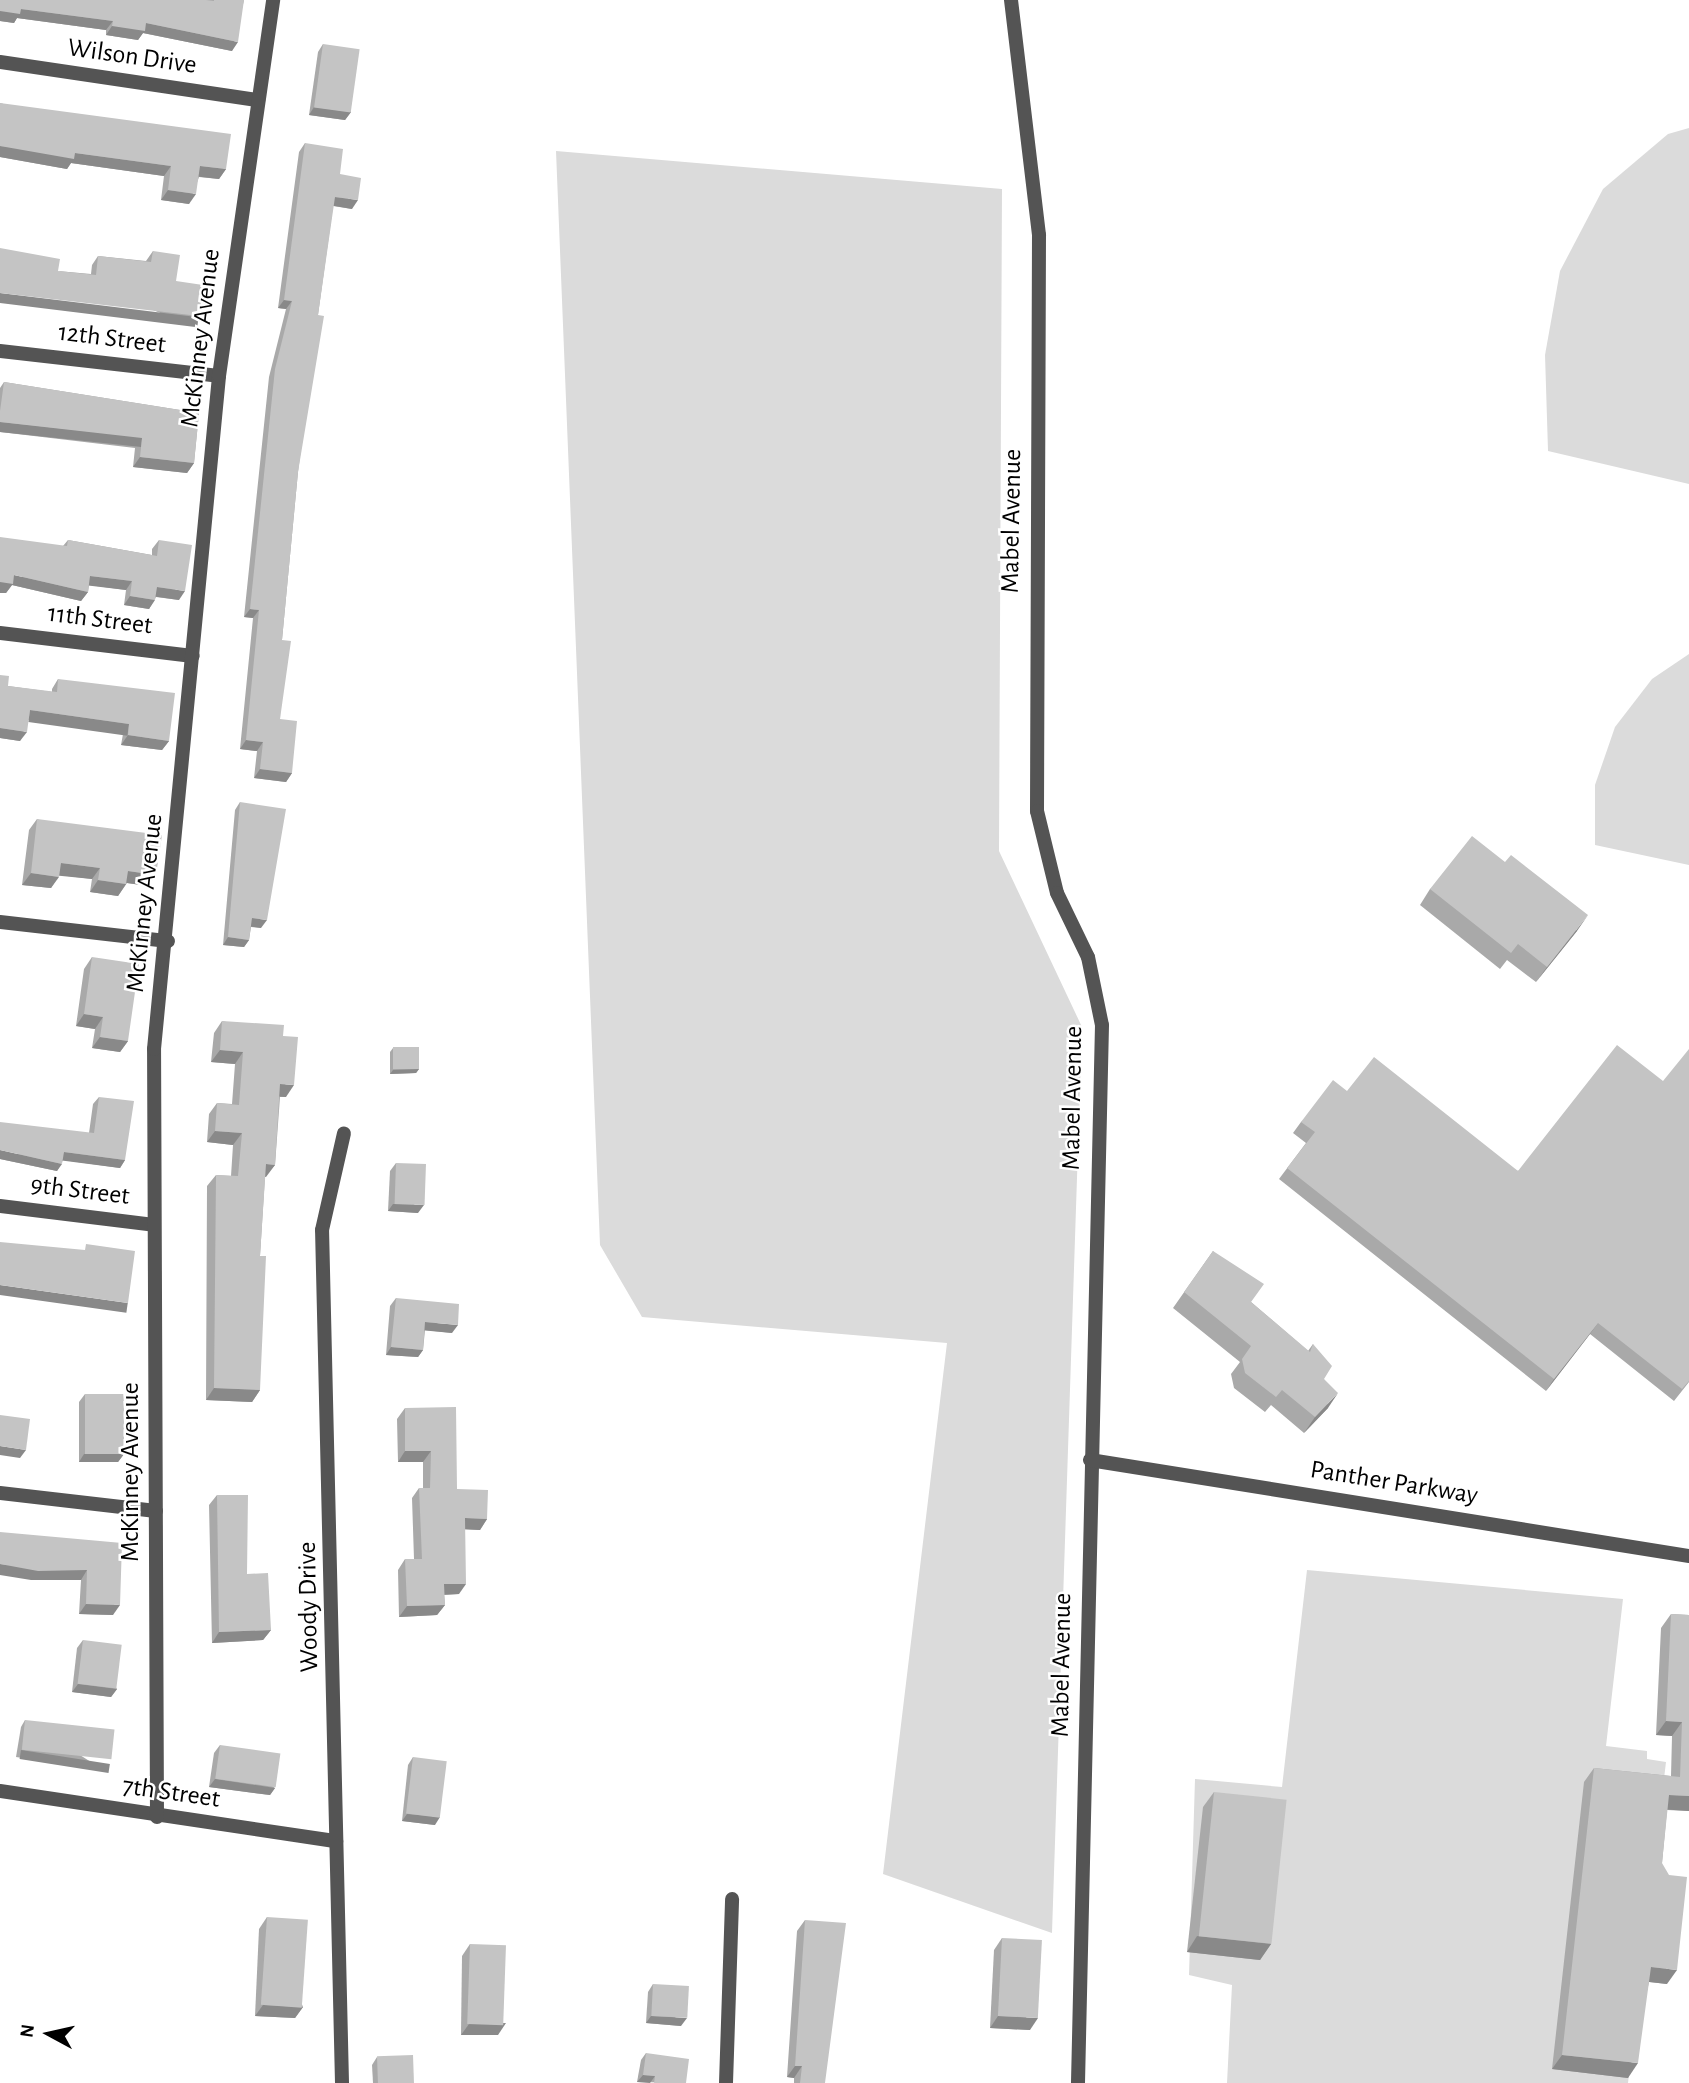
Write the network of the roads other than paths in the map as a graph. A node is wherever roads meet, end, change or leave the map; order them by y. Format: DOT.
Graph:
graph roads {
  1 [pos="273,0"];
  2 [pos="1010,0"];
  3 [pos="0,62"];
  4 [pos="258,100"];
  5 [pos="0,351"];
  6 [pos="219,376"];
  7 [pos="0,633"];
  8 [pos="193,656"];
  9 [pos="0,922"];
  10 [pos="168,941"];
  11 [pos="344,1133"];
  12 [pos="0,1206"];
  13 [pos="154,1226"];
  14 [pos="1090,1460"];
  15 [pos="0,1493"];
  16 [pos="156,1511"];
  17 [pos="1689,1556"];
  18 [pos="0,1791"];
  19 [pos="157,1816"];
  20 [pos="336,1841"];
  21 [pos="732,1899"];
  22 [pos="342,2083"];
  23 [pos="726,2083"];
  24 [pos="1078,2083"];
  1 -- 4 [label="street, McKinney Avenue"];
  2 -- 14 [label="street, Mabel Avenue"];
  3 -- 4 [label="street, Wilson Drive"];
  4 -- 6 [label="street, McKinney Avenue"];
  5 -- 6 [label="street, 12th Street"];
  6 -- 8 [label="street, McKinney Avenue"];
  7 -- 8 [label="street, 11th Street"];
  8 -- 10 [label="street, McKinney Avenue"];
  9 -- 10 [label="street"];
  10 -- 13 [label="street, McKinney Avenue"];
  11 -- 20 [label="street, Woody Drive"];
  12 -- 13 [label="street, 9th Street"];
  13 -- 16 [label="street, McKinney Avenue"];
  14 -- 17 [label="street, Panther Parkway"];
  14 -- 24 [label="street, Mabel Avenue"];
  15 -- 16 [label="street"];
  16 -- 19 [label="street, McKinney Avenue"];
  18 -- 19 [label="street, 7th Street"];
  19 -- 20 [label="street, 7th Street"];
  20 -- 22 [label="street, Woody Drive"];
  21 -- 23 [label="street"];
}
